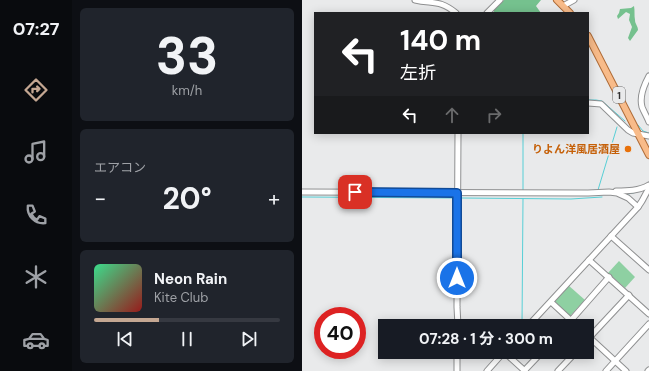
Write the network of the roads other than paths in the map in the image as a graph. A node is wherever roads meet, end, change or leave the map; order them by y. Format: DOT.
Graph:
graph roads {
  1 [pos="415,0"];
  2 [pos="500,0"];
  3 [pos="557,0"];
  4 [pos="574,0"];
  5 [pos="563,6"];
  6 [pos="455,12"];
  7 [pos="488,12"];
  8 [pos="569,12"];
  9 [pos="589,38"];
  10 [pos="649,76"];
  11 [pos="589,103"];
  12 [pos="649,122"];
  13 [pos="458,134"];
  14 [pos="649,135"];
  15 [pos="640,137"];
  16 [pos="649,151"];
  17 [pos="649,155"];
  18 [pos="649,186"];
  19 [pos="302,192"];
  20 [pos="609,192"];
  21 [pos="457,193"];
  22 [pos="638,207"];
  23 [pos="611,236"];
  24 [pos="590,260"];
  25 [pos="649,270"];
  26 [pos="609,277"];
  27 [pos="628,295"];
  28 [pos="551,302"];
  29 [pos="649,314"];
  30 [pos="458,319"];
  31 [pos="535,319"];
  32 [pos="569,319"];
  33 [pos="573,319"];
  34 [pos="649,324"];
  35 [pos="594,332"];
  36 [pos="594,343"];
  37 [pos="457,359"];
  38 [pos="498,359"];
  39 [pos="512,359"];
  40 [pos="536,359"];
  41 [pos="569,359"];
  42 [pos="615,361"];
  43 [pos="457,371"];
  44 [pos="487,371"];
  45 [pos="525,371"];
  46 [pos="558,371"];
  47 [pos="606,371"];
  48 [pos="626,371"];
  1 -- 6 [label="street"];
  2 -- 7 [label="street"];
  3 -- 5 [label="main road"];
  4 -- 5 [label="street"];
  5 -- 8 [label="main road"];
  9 -- 15 [label="main road, 1"];
  10 -- 12 [label="street"];
  11 -- 15 [label="street"];
  13 -- 21 [label="street"];
  14 -- 15 [label="street"];
  15 -- 16 [label="street"];
  15 -- 17 [label="main road, 1"];
  18 -- 20 [label="street"];
  18 -- 22 [label="street"];
  19 -- 21 [label="street"];
  20 -- 21 [label="street"];
  20 -- 22 [label="street"];
  21 -- 30 [label="street"];
  22 -- 23 [label="street"];
  23 -- 24 [label="street"];
  23 -- 25 [label="street"];
  24 -- 26 [label="street"];
  24 -- 28 [label="street"];
  26 -- 27 [label="street"];
  26 -- 33 [label="street"];
  27 -- 29 [label="street"];
  27 -- 35 [label="street"];
  28 -- 31 [label="street"];
  28 -- 32 [label="street"];
  34 -- 42 [label="street"];
  36 -- 42 [label="street"];
  37 -- 43 [label="street"];
  38 -- 44 [label="street"];
  39 -- 45 [label="street"];
  40 -- 45 [label="street"];
  41 -- 46 [label="street"];
  42 -- 47 [label="street"];
  42 -- 48 [label="street"];
}
